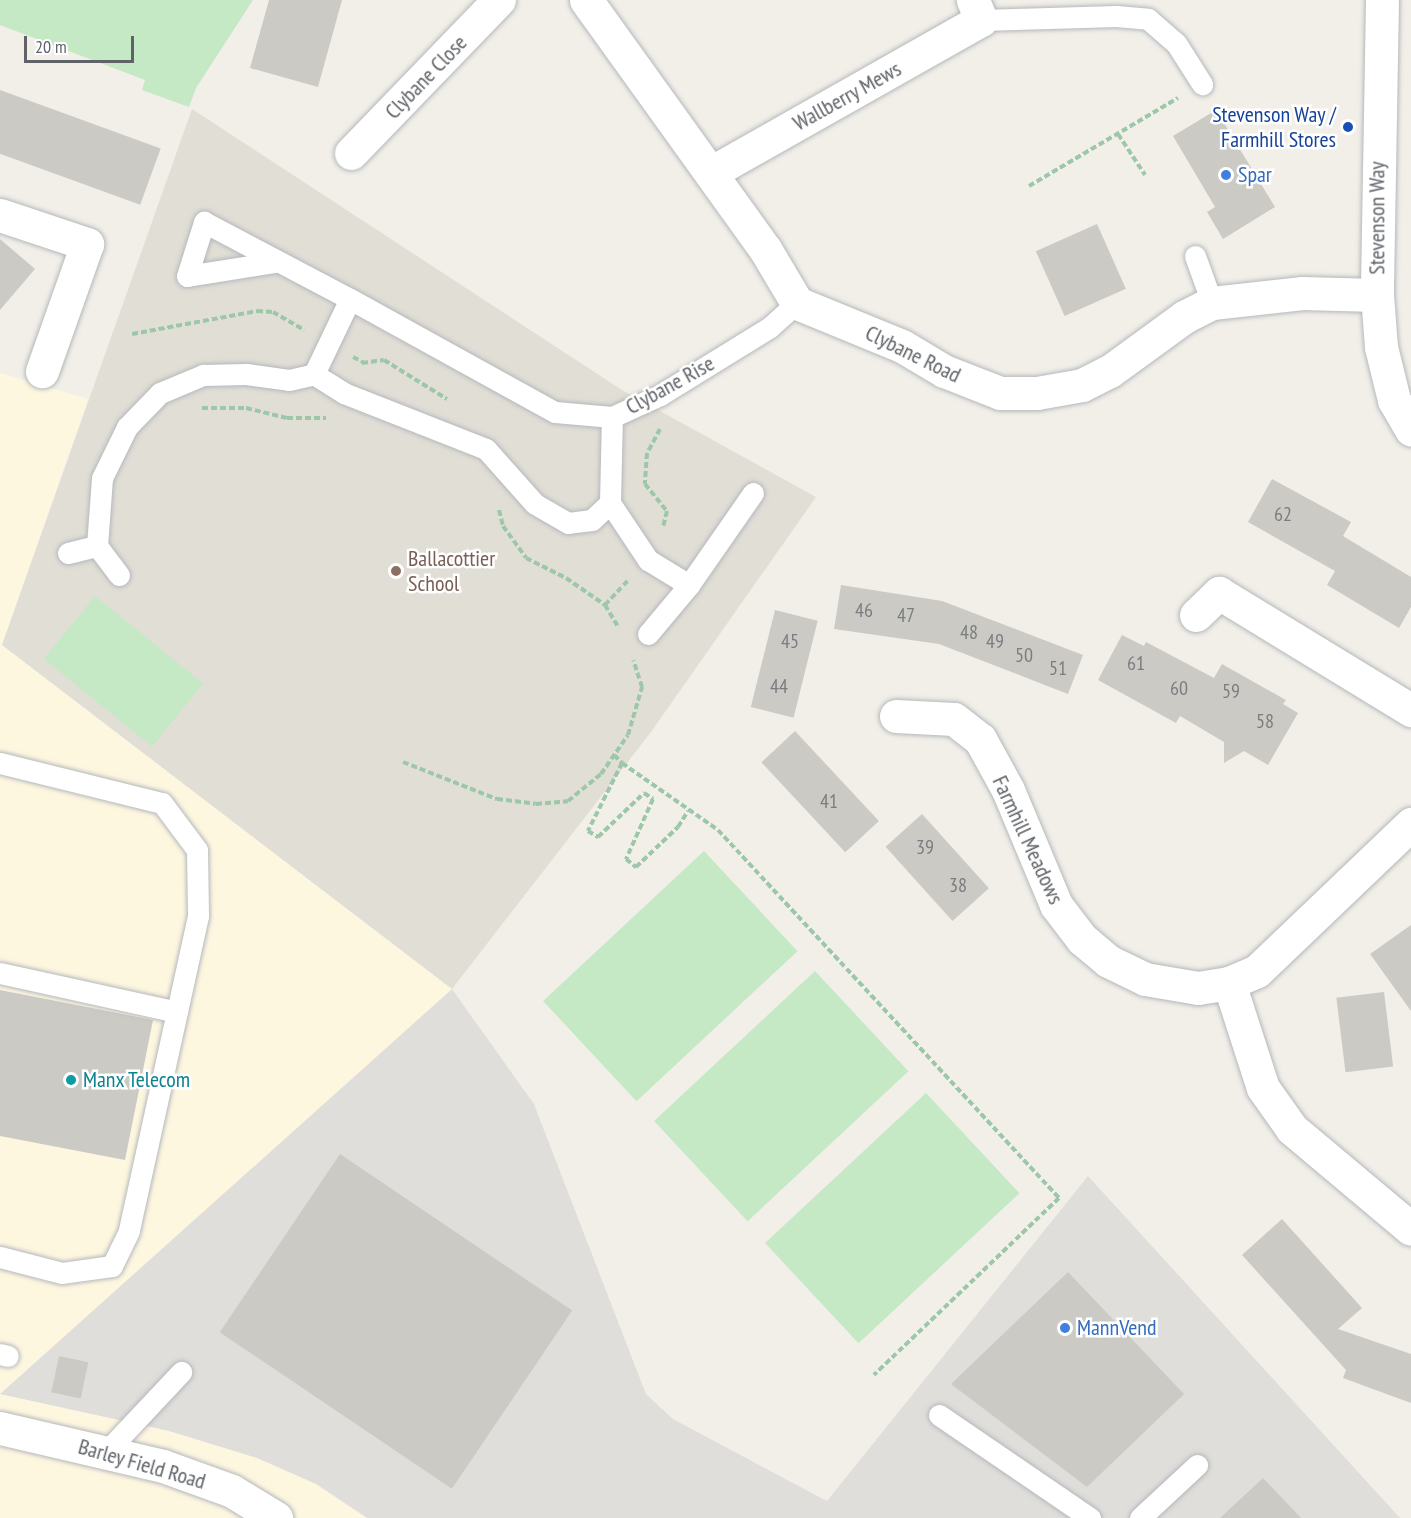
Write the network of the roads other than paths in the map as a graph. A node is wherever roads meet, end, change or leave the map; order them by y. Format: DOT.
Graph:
graph roads {
  1 [pos="499,0"];
  2 [pos="586,0"];
  3 [pos="1382,0"];
  4 [pos="977,10"];
  5 [pos="1202,84"];
  6 [pos="351,153"];
  7 [pos="712,172"];
  8 [pos="0,215"];
  9 [pos="1195,256"];
  10 [pos="275,262"];
  11 [pos="1377,295"];
  12 [pos="350,299"];
  13 [pos="797,303"];
  14 [pos="1212,303"];
  15 [pos="42,370"];
  16 [pos="314,374"];
  17 [pos="612,417"];
  18 [pos="1411,430"];
  19 [pos="753,493"];
  20 [pos="610,503"];
  21 [pos="97,546"];
  22 [pos="68,553"];
  23 [pos="119,576"];
  24 [pos="689,585"];
  25 [pos="1196,615"];
  26 [pos="648,634"];
  27 [pos="1411,710"];
  28 [pos="896,716"];
  29 [pos="0,762"];
  30 [pos="1411,824"];
  31 [pos="0,974"];
  32 [pos="1230,983"];
  33 [pos="177,1012"];
  34 [pos="1411,1229"];
  35 [pos="0,1257"];
  36 [pos="182,1372"];
  37 [pos="939,1415"];
  38 [pos="0,1428"];
  39 [pos="106,1452"];
  40 [pos="1197,1465"];
  41 [pos="276,1518"];
  42 [pos="1090,1518"];
  43 [pos="1140,1518"];
  1 -- 6 [label="street, Clybane Close"];
  2 -- 7 [label="street"];
  3 -- 11 [label="street, Stevenson Way"];
  4 -- 5 [label="lane, Wallberry Mews"];
  4 -- 7 [label="street, Wallberry Mews"];
  7 -- 13 [label="street"];
  8 -- 15 [label="street"];
  9 -- 14 [label="lane"];
  10 -- 12 [label="lane"];
  11 -- 14 [label="street, Clybane Road"];
  11 -- 18 [label="street, Stevenson Way"];
  12 -- 16 [label="lane"];
  12 -- 17 [label="lane"];
  13 -- 14 [label="street, Clybane Road"];
  13 -- 17 [label="lane, Clybane Rise"];
  16 -- 20 [label="lane"];
  16 -- 21 [label="lane"];
  17 -- 20 [label="lane, Clybane Rise"];
  19 -- 24 [label="lane"];
  20 -- 24 [label="lane"];
  21 -- 22 [label="lane"];
  21 -- 23 [label="lane"];
  24 -- 26 [label="lane"];
  25 -- 27 [label="street"];
  28 -- 32 [label="street, Farmhill Meadows"];
  29 -- 33 [label="lane"];
  30 -- 32 [label="street, Farmhill Meadows"];
  31 -- 33 [label="lane"];
  32 -- 34 [label="street"];
  33 -- 35 [label="lane"];
  36 -- 39 [label="lane"];
  37 -- 42 [label="lane"];
  38 -- 39 [label="street, Barley Field Road"];
  39 -- 41 [label="street, Barley Field Road"];
  40 -- 43 [label="lane"];
}
